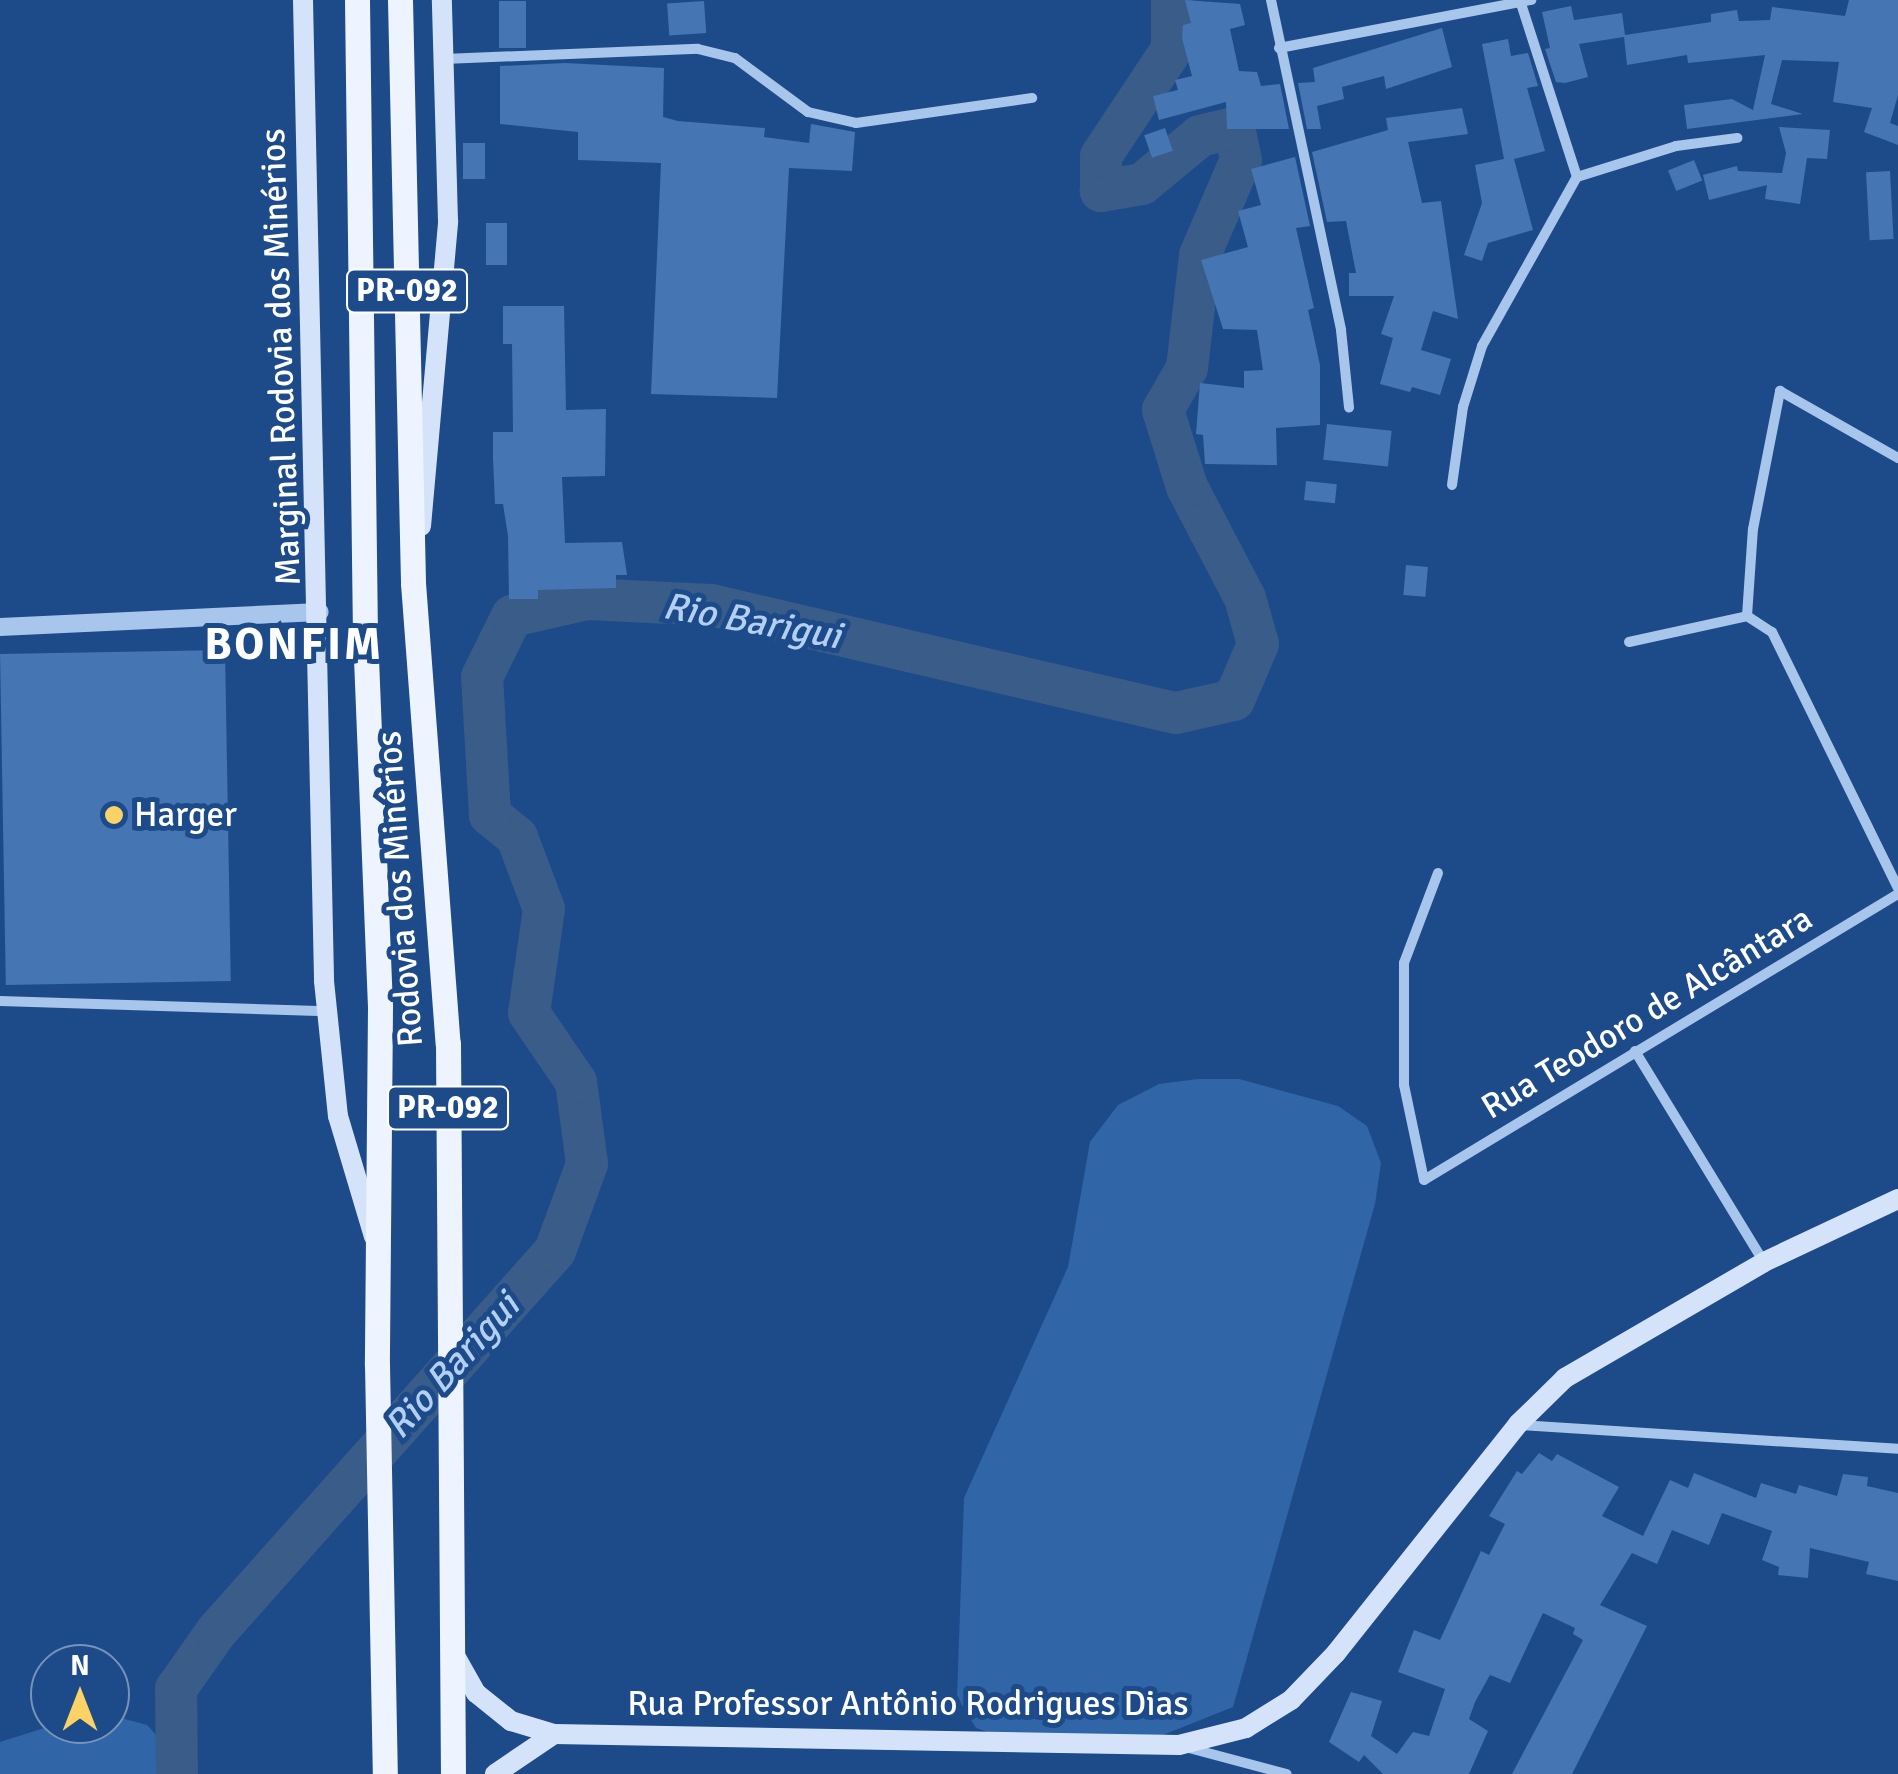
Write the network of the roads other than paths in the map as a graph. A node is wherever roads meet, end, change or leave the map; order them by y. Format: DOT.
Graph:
graph roads {
  1 [pos="303,0"];
  2 [pos="357,0"];
  3 [pos="400,0"];
  4 [pos="442,0"];
  5 [pos="1270,0"];
  6 [pos="1524,1"];
  7 [pos="1279,48"];
  8 [pos="443,59"];
  9 [pos="1032,98"];
  10 [pos="1737,138"];
  11 [pos="1577,177"];
  12 [pos="1349,408"];
  13 [pos="1898,458"];
  14 [pos="1452,486"];
  15 [pos="414,583"];
  16 [pos="320,612"];
  17 [pos="1747,616"];
  18 [pos="0,627"];
  19 [pos="1629,642"];
  20 [pos="1438,873"];
  21 [pos="1898,891"];
  22 [pos="0,1001"];
  23 [pos="326,1011"];
  24 [pos="1636,1051"];
  25 [pos="1898,1199"];
  26 [pos="376,1246"];
  27 [pos="1764,1262"];
  28 [pos="1518,1424"];
  29 [pos="1898,1449"];
  30 [pos="454,1654"];
  31 [pos="554,1734"];
  32 [pos="1179,1745"];
  33 [pos="385,1774"];
  34 [pos="453,1774"];
  35 [pos="495,1774"];
  36 [pos="1287,1774"];
  1 -- 16 [label="main road, Marginal Rodovia dos Minérios"];
  2 -- 26 [label="main road, Rodovia dos Minérios / PR-092"];
  3 -- 15 [label="main road, Rodovia dos Minérios / PR-092"];
  4 -- 8 [label="main road"];
  5 -- 7 [label="street"];
  6 -- 7 [label="street"];
  6 -- 11 [label="street"];
  7 -- 12 [label="street"];
  8 -- 9 [label="street"];
  8 -- 15 [label="main road"];
  10 -- 11 [label="street"];
  11 -- 14 [label="street"];
  13 -- 17 [label="street"];
  15 -- 30 [label="main road, Rodovia dos Minérios / PR-092"];
  16 -- 18 [label="street"];
  16 -- 23 [label="main road, Marginal Rodovia dos Minérios"];
  17 -- 19 [label="street"];
  17 -- 21 [label="street"];
  20 -- 24 [label="street, Rua Teodoro de Alcântara"];
  21 -- 24 [label="street, Rua Teodoro de Alcântara"];
  22 -- 23 [label="street"];
  23 -- 26 [label="main road, Marginal Rodovia dos Minérios"];
  24 -- 27 [label="street"];
  25 -- 27 [label="main road, Rua Professor Antônio Rodrigues Dias"];
  26 -- 33 [label="main road, Rodovia dos Minérios / PR-092"];
  27 -- 28 [label="main road, Rua Professor Antônio Rodrigues Dias"];
  28 -- 29 [label="street"];
  28 -- 32 [label="main road, Rua Professor Antônio Rodrigues Dias"];
  30 -- 31 [label="main road, Rua Professor Antônio Rodrigues Dias"];
  30 -- 34 [label="main road, Rodovia dos Minérios / PR-092"];
  31 -- 32 [label="main road, Rua Professor Antônio Rodrigues Dias"];
  31 -- 35 [label="main road"];
  32 -- 36 [label="street"];
}
